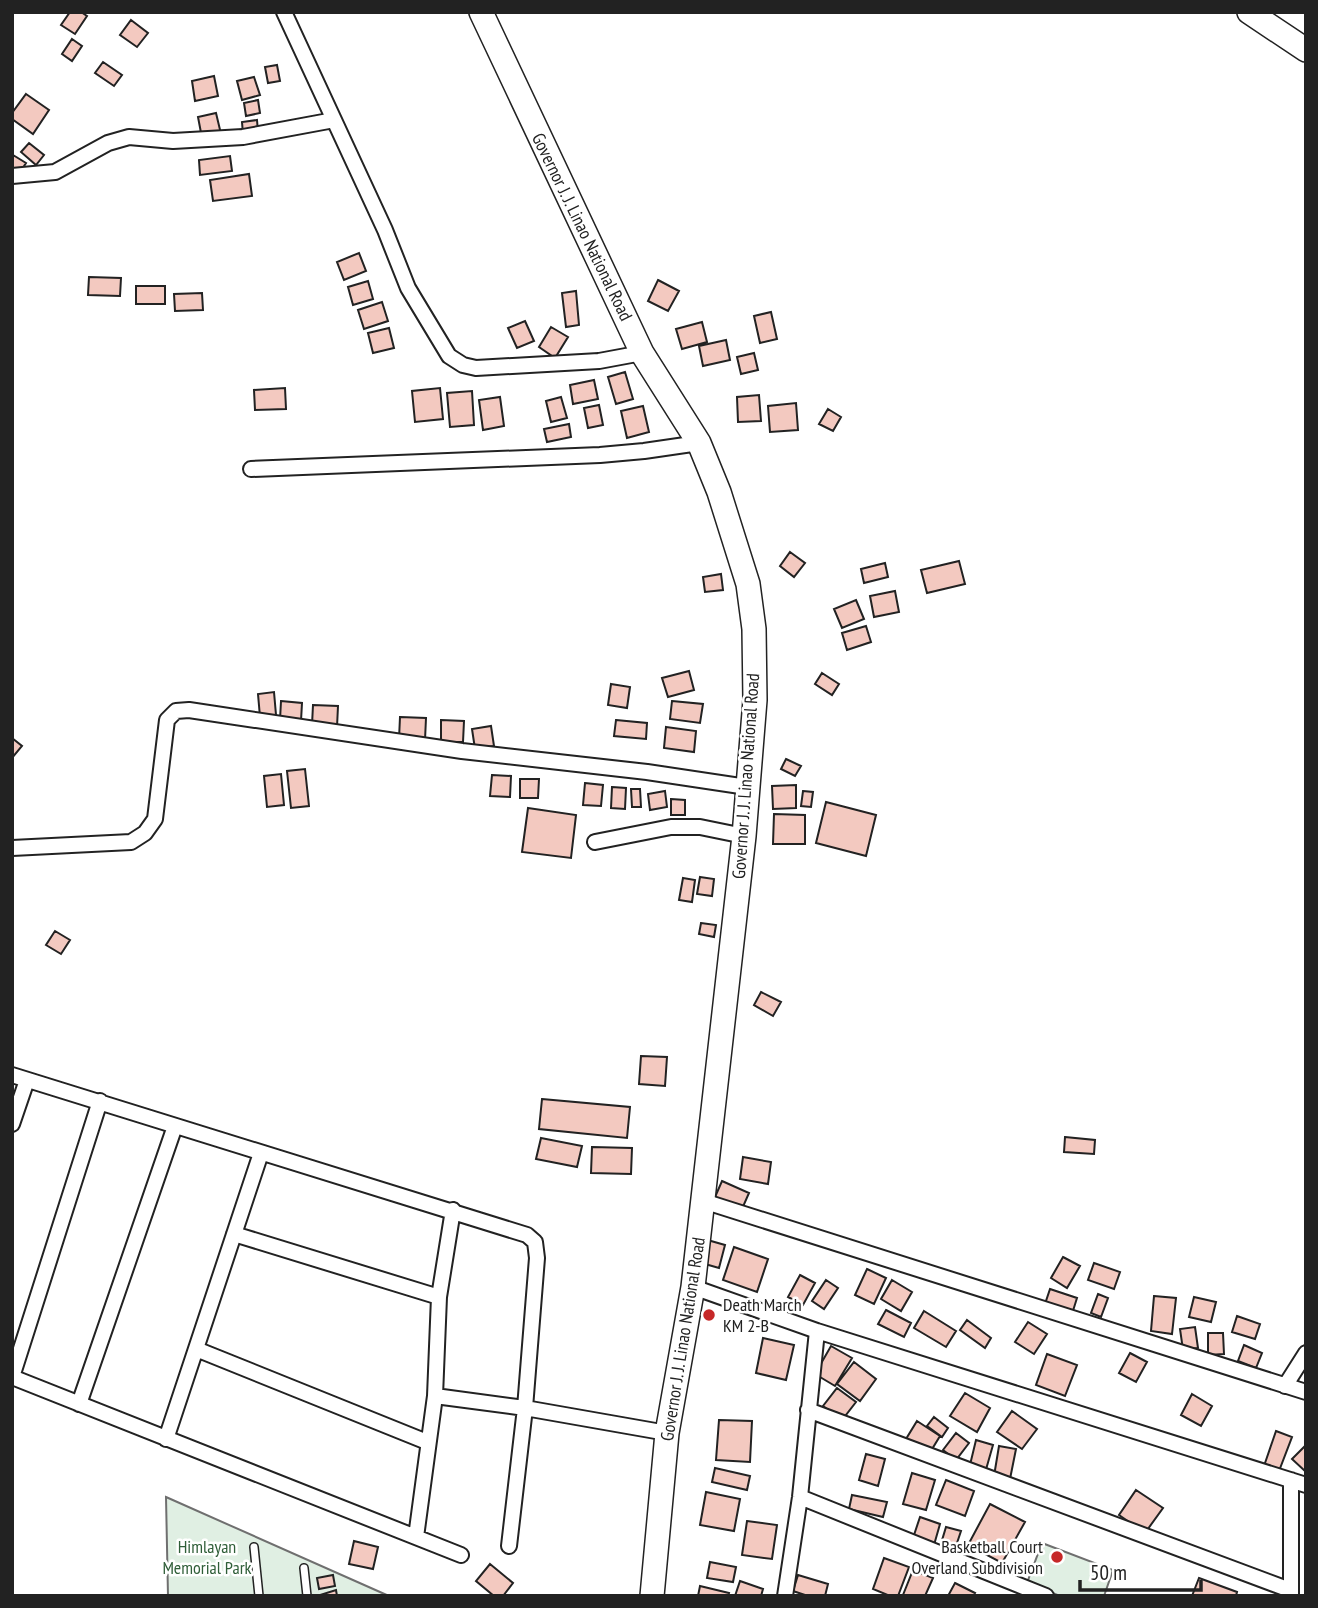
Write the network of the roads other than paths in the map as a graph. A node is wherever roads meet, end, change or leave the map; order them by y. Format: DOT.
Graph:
graph roads {
  1 [pos="284,12"];
  2 [pos="481,12"];
  3 [pos="1249,12"];
  4 [pos="1306,50"];
  5 [pos="334,120"];
  6 [pos="12,176"];
  7 [pos="642,353"];
  8 [pos="699,443"];
  9 [pos="251,469"];
  10 [pos="747,787"];
  11 [pos="744,836"];
  12 [pos="595,842"];
  13 [pos="12,848"];
  14 [pos="12,1075"];
  15 [pos="27,1080"];
  16 [pos="100,1101"];
  17 [pos="12,1124"];
  18 [pos="175,1126"];
  19 [pos="261,1153"];
  20 [pos="703,1201"];
  21 [pos="453,1210"];
  22 [pos="234,1234"];
  23 [pos="693,1287"];
  24 [pos="439,1297"];
  25 [pos="817,1331"];
  26 [pos="197,1349"];
  27 [pos="1306,1353"];
  28 [pos="1285,1386"];
  29 [pos="1306,1392"];
  30 [pos="435,1396"];
  31 [pos="79,1404"];
  32 [pos="525,1408"];
  33 [pos="808,1410"];
  34 [pos="667,1433"];
  35 [pos="166,1438"];
  36 [pos="427,1443"];
  37 [pos="1290,1480"];
  38 [pos="1306,1485"];
  39 [pos="800,1497"];
  40 [pos="416,1537"];
  41 [pos="509,1546"];
  42 [pos="254,1547"];
  43 [pos="461,1555"];
  44 [pos="304,1568"];
  45 [pos="1290,1593"];
  46 [pos="790,1594"];
  47 [pos="259,1596"];
  48 [pos="307,1596"];
  49 [pos="652,1596"];
  50 [pos="1046,1596"];
  1 -- 5 [label="street"];
  2 -- 7 [label="main road, Governor J. J. Linao National Road"];
  3 -- 4 [label="main road"];
  5 -- 6 [label="street"];
  5 -- 7 [label="street"];
  7 -- 8 [label="main road, Governor J. J. Linao National Road"];
  8 -- 9 [label="street"];
  8 -- 10 [label="main road, Governor J. J. Linao National Road"];
  10 -- 11 [label="main road, Governor J. J. Linao National Road"];
  10 -- 13 [label="street"];
  11 -- 12 [label="street"];
  11 -- 20 [label="main road, Governor J. J. Linao National Road"];
  14 -- 15 [label="street"];
  15 -- 16 [label="street"];
  15 -- 17 [label="street"];
  16 -- 18 [label="street"];
  16 -- 31 [label="street"];
  18 -- 19 [label="street"];
  18 -- 31 [label="street"];
  19 -- 21 [label="street"];
  19 -- 22 [label="street"];
  20 -- 23 [label="main road, Governor J. J. Linao National Road"];
  20 -- 28 [label="street"];
  21 -- 24 [label="street"];
  21 -- 32 [label="street"];
  22 -- 24 [label="street"];
  22 -- 26 [label="street"];
  23 -- 25 [label="street"];
  23 -- 34 [label="main road, Governor J. J. Linao National Road"];
  24 -- 30 [label="street"];
  25 -- 33 [label="street"];
  25 -- 37 [label="street"];
  26 -- 35 [label="street"];
  26 -- 36 [label="street"];
  27 -- 28 [label="street"];
  28 -- 29 [label="street"];
  30 -- 32 [label="street"];
  30 -- 36 [label="street"];
  31 -- 35 [label="street"];
  32 -- 34 [label="street"];
  32 -- 41 [label="street"];
  33 -- 39 [label="street"];
  33 -- 45 [label="street"];
  34 -- 49 [label="main road, Governor J. J. Linao National Road"];
  35 -- 40 [label="street"];
  36 -- 40 [label="street"];
  37 -- 38 [label="street"];
  37 -- 45 [label="street"];
  39 -- 46 [label="street"];
  39 -- 50 [label="street"];
  40 -- 43 [label="street"];
  42 -- 47 [label="lane"];
  44 -- 48 [label="lane"];
}
